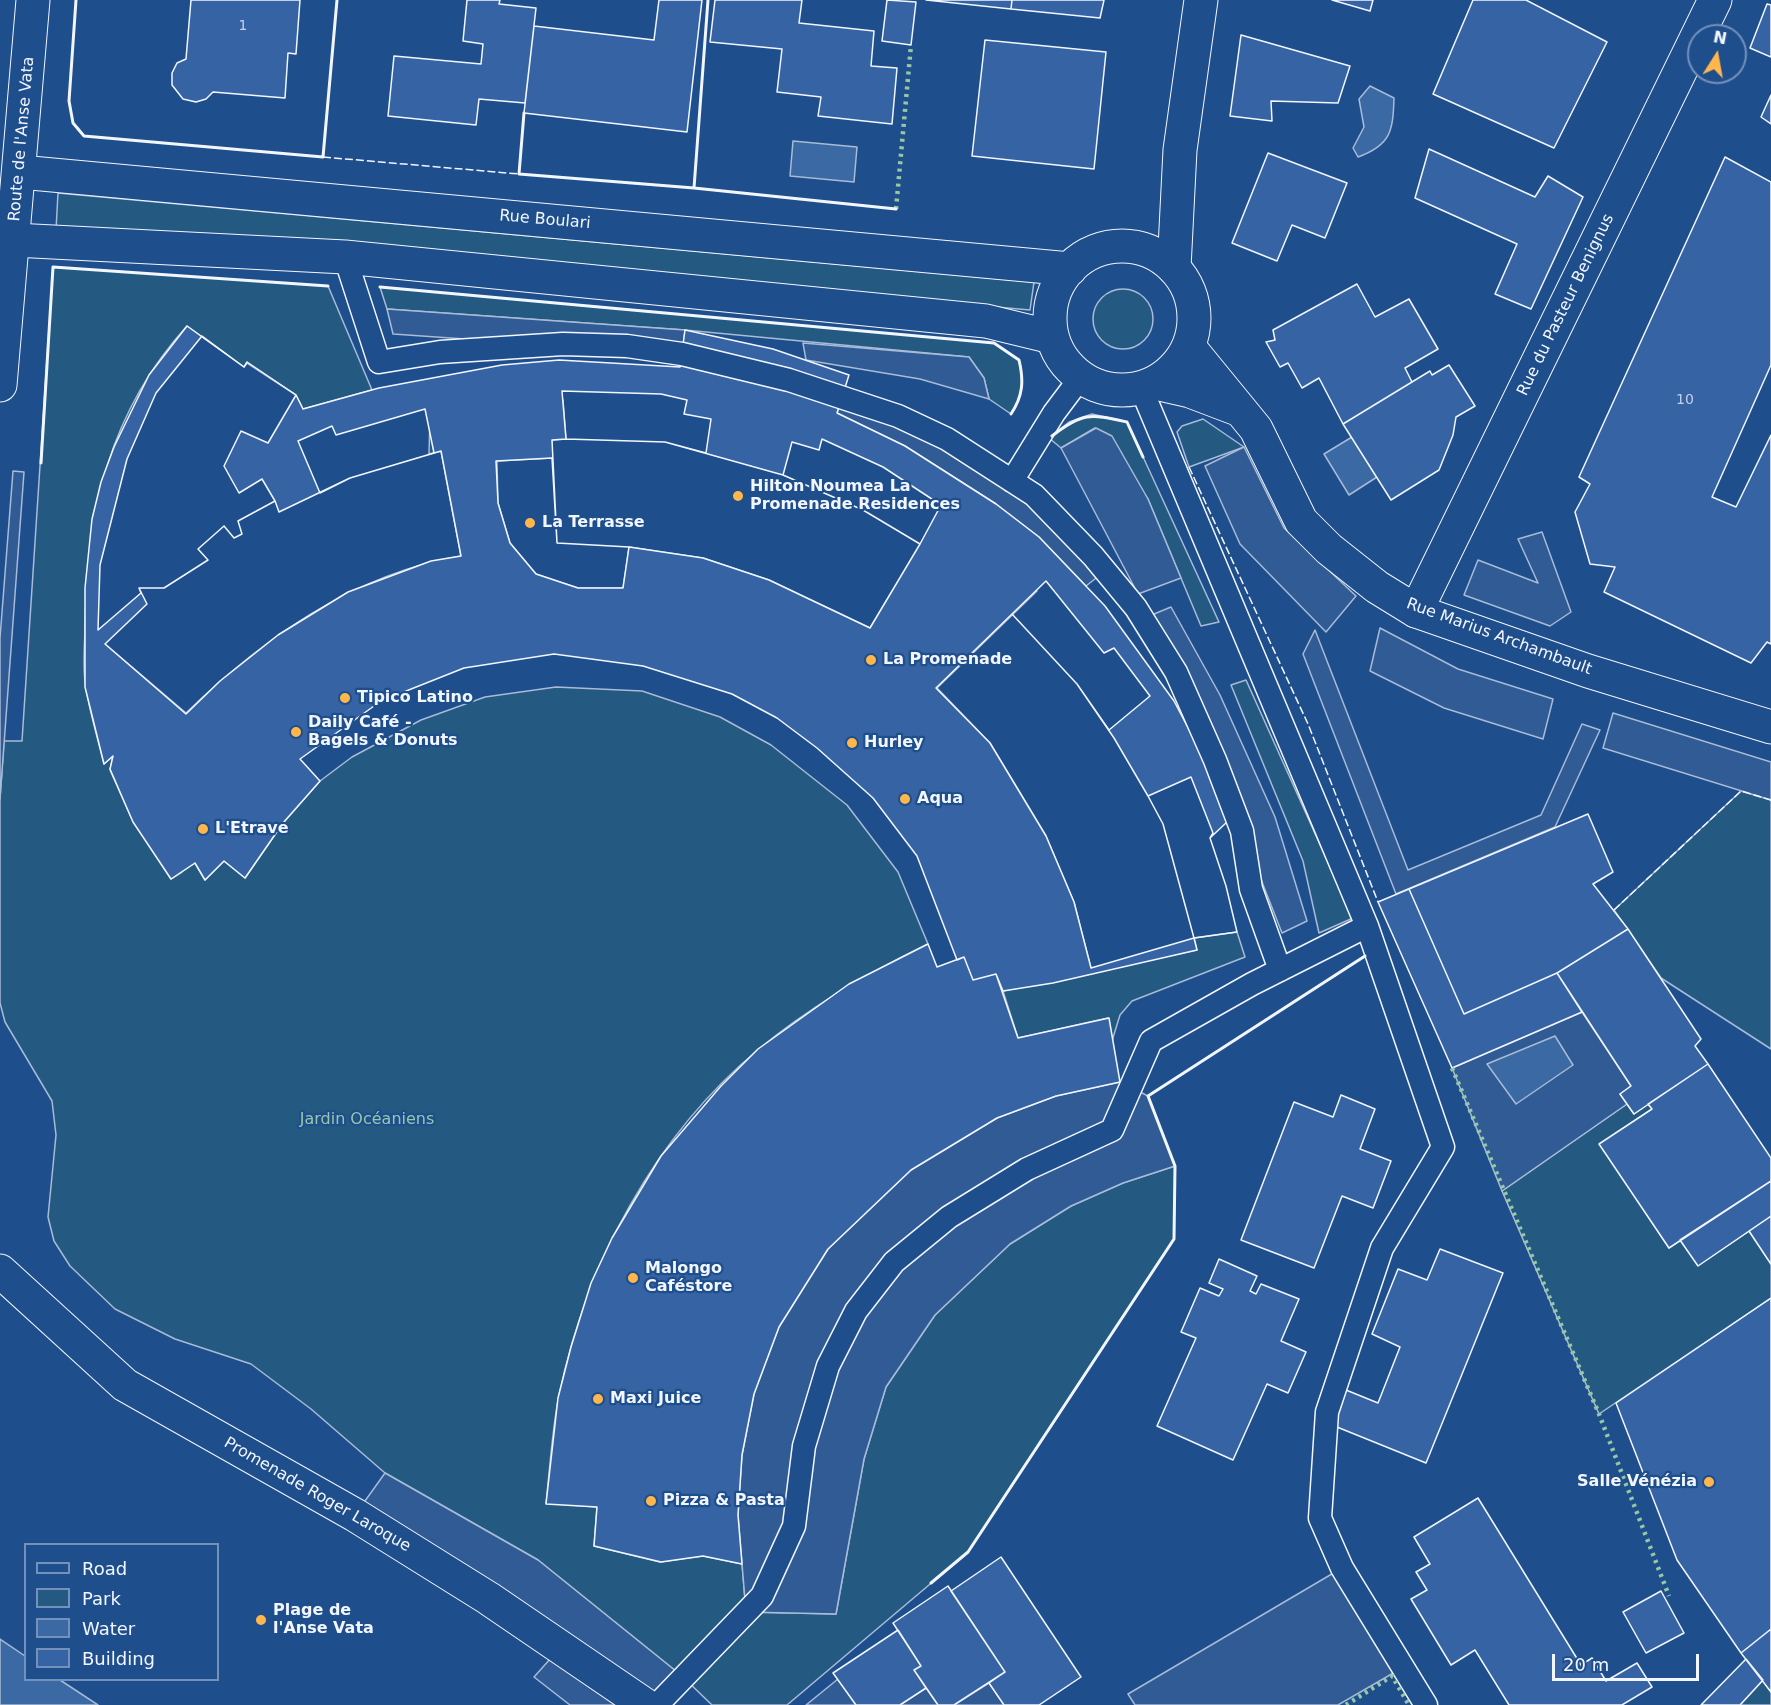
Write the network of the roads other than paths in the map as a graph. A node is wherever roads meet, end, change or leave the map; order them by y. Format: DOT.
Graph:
graph roads {
  1 [pos="33,0"];
  2 [pos="1201,0"];
  3 [pos="1715,0"];
  4 [pos="20,172"];
  5 [pos="14,240"];
  6 [pos="345,257"];
  7 [pos="1070,268"];
  8 [pos="1174,268"];
  9 [pos="1052,337"];
  10 [pos="1189,347"];
  11 [pos="1081,377"];
  12 [pos="0,385"];
  13 [pos="1148,386"];
  14 [pos="1242,411"];
  15 [pos="1012,481"];
  16 [pos="1416,610"];
  17 [pos="1771,727"];
  18 [pos="1366,926"];
  19 [pos="1280,969"];
  20 [pos="0,1271"];
  21 [pos="645,1705"];
  22 [pos="657,1705"];
  23 [pos="1426,1705"];
  1 -- 4 [label="street, Route de l'Anse Vata"];
  2 -- 8 [label="street"];
  3 -- 16 [label="street, Rue du Pasteur Benignus"];
  4 -- 5 [label="street, Route de l'Anse Vata"];
  4 -- 7 [label="street, Rue Boulari"];
  5 -- 6 [label="street"];
  5 -- 12 [label="street, Route de l'Anse Vata"];
  6 -- 9 [label="street"];
  6 -- 15 [label="lane"];
  7 -- 8 [label="street"];
  7 -- 9 [label="street"];
  8 -- 10 [label="street"];
  9 -- 11 [label="street"];
  10 -- 13 [label="street"];
  10 -- 14 [label="street, Rue Marius Archambault"];
  11 -- 13 [label="street"];
  11 -- 15 [label="lane"];
  13 -- 14 [label="street"];
  13 -- 18 [label="lane"];
  14 -- 16 [label="street, Rue Marius Archambault"];
  15 -- 19 [label="lane"];
  16 -- 17 [label="street, Rue Marius Archambault"];
  18 -- 19 [label="lane"];
  18 -- 23 [label="lane"];
  19 -- 22 [label="lane"];
  20 -- 21 [label="street, Promenade Roger Laroque"];
}
